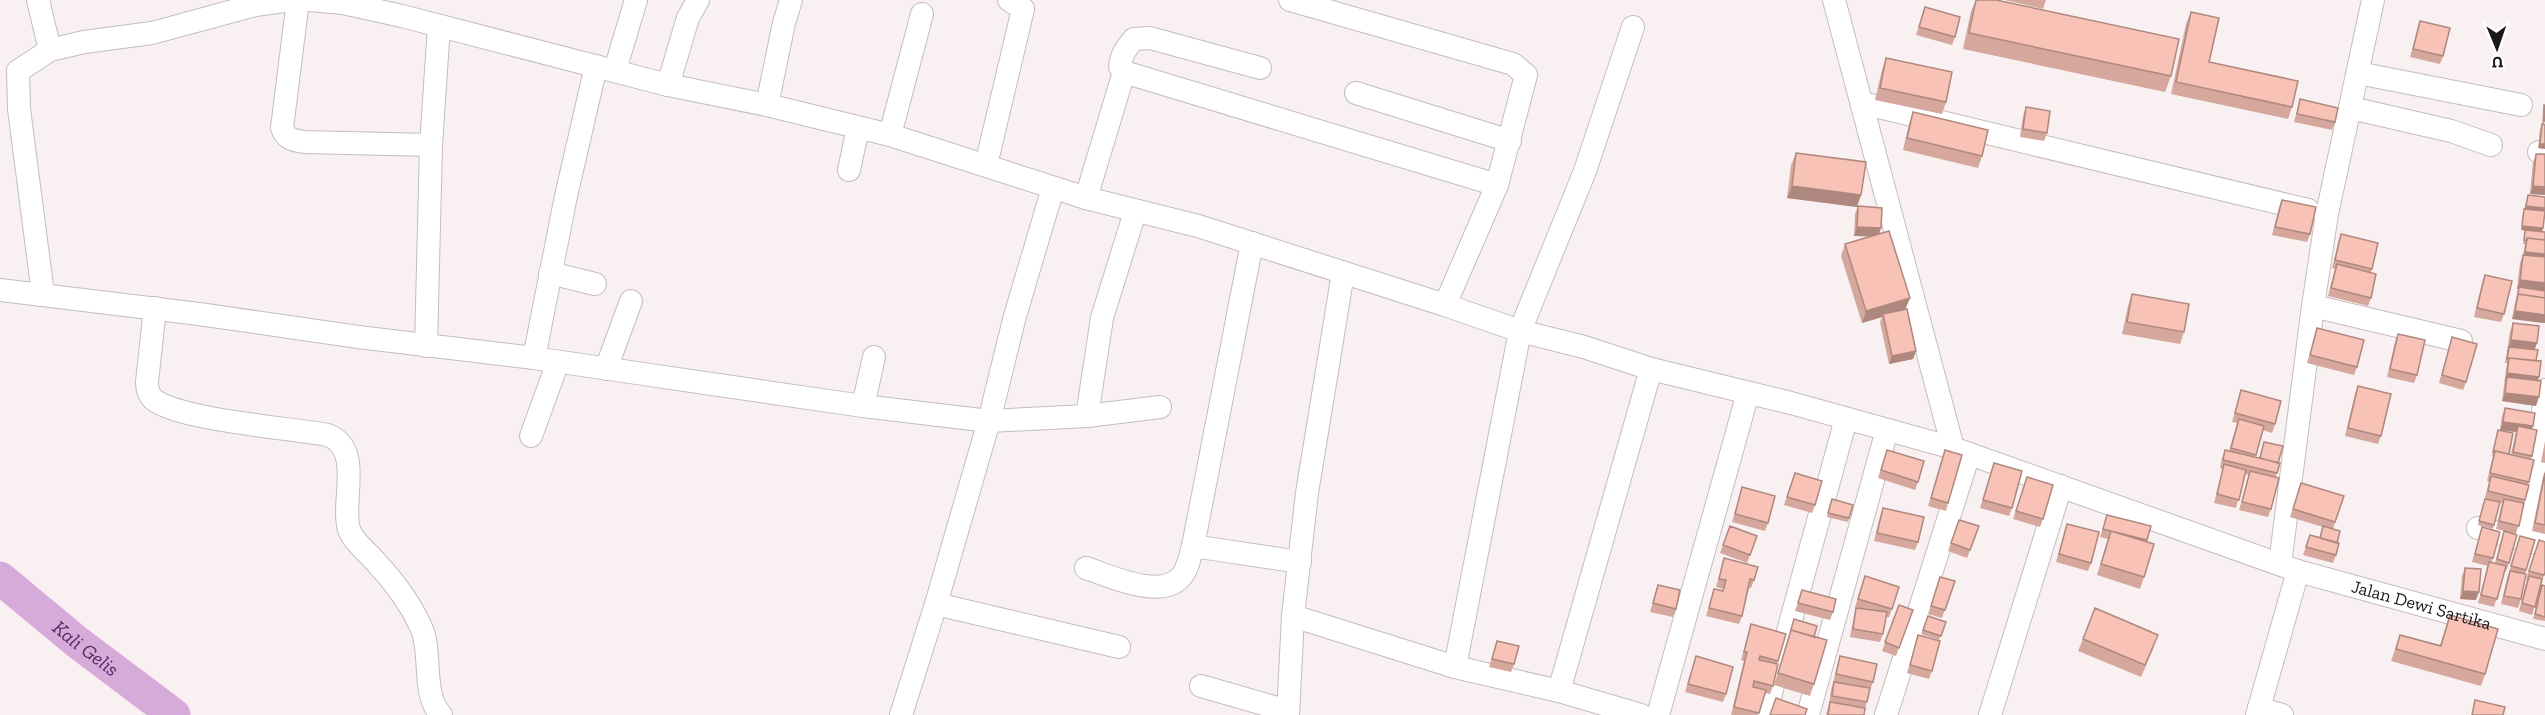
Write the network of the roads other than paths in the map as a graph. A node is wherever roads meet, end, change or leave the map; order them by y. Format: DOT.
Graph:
graph roads {
  1 [pos="39,0"];
  2 [pos="291,0"];
  3 [pos="298,0"];
  4 [pos="309,0"];
  5 [pos="636,0"];
  6 [pos="698,0"];
  7 [pos="791,0"];
  8 [pos="1290,0"];
  9 [pos="1834,0"];
  10 [pos="2373,0"];
  11 [pos="1020,3"];
  12 [pos="405,8"];
  13 [pos="922,14"];
  14 [pos="440,26"];
  15 [pos="1633,27"];
  16 [pos="50,50"];
  17 [pos="605,68"];
  18 [pos="1260,68"];
  19 [pos="9,72"];
  20 [pos="1124,72"];
  21 [pos="2358,73"];
  22 [pos="668,85"];
  23 [pos="1356,93"];
  24 [pos="1862,103"];
  25 [pos="767,105"];
  26 [pos="2521,105"];
  27 [pos="2351,108"];
  28 [pos="858,128"];
  29 [pos="890,135"];
  30 [pos="1510,141"];
  31 [pos="431,145"];
  32 [pos="2491,145"];
  33 [pos="986,165"];
  34 [pos="849,171"];
  35 [pos="1497,185"];
  36 [pos="1053,188"];
  37 [pos="1086,198"];
  38 [pos="1135,212"];
  39 [pos="2327,214"];
  40 [pos="1252,243"];
  41 [pos="550,273"];
  42 [pos="1343,273"];
  43 [pos="595,284"];
  44 [pos="0,290"];
  45 [pos="43,294"];
  46 [pos="631,301"];
  47 [pos="1445,304"];
  48 [pos="2313,306"];
  49 [pos="155,308"];
  50 [pos="1520,331"];
  51 [pos="2461,341"];
  52 [pos="426,346"];
  53 [pos="874,357"];
  54 [pos="534,358"];
  55 [pos="558,362"];
  56 [pos="606,369"];
  57 [pos="1651,369"];
  58 [pos="2545,390"];
  59 [pos="1748,393"];
  60 [pos="863,406"];
  61 [pos="1160,407"];
  62 [pos="1087,416"];
  63 [pos="1846,418"];
  64 [pos="989,421"];
  65 [pos="1887,430"];
  66 [pos="531,436"];
  67 [pos="1961,451"];
  68 [pos="2541,469"];
  69 [pos="2061,486"];
  70 [pos="2478,528"];
  71 [pos="2535,543"];
  72 [pos="1193,546"];
  73 [pos="1300,562"];
  74 [pos="1086,568"];
  75 [pos="2289,568"];
  76 [pos="936,604"];
  77 [pos="1293,616"];
  78 [pos="2545,639"];
  79 [pos="1119,647"];
  80 [pos="1455,667"];
  81 [pos="1201,686"];
  82 [pos="1559,691"];
  83 [pos="2258,712"];
  84 [pos="1288,713"];
  85 [pos="441,715"];
  86 [pos="901,715"];
  87 [pos="1641,715"];
  88 [pos="1658,715"];
  89 [pos="1765,715"];
  90 [pos="1808,715"];
  91 [pos="1886,715"];
  92 [pos="1990,715"];
  93 [pos="2282,715"];
  1 -- 16 [label="street"];
  2 -- 16 [label="street"];
  3 -- 31 [label="street"];
  4 -- 12 [label="street, Jalan Dewi Sartika"];
  5 -- 17 [label="street"];
  6 -- 22 [label="street"];
  7 -- 25 [label="street"];
  8 -- 30 [label="street"];
  9 -- 24 [label="street"];
  10 -- 21 [label="street"];
  11 -- 33 [label="street"];
  12 -- 14 [label="street, Jalan Dewi Sartika"];
  13 -- 29 [label="street"];
  14 -- 17 [label="street, Jalan Dewi Sartika"];
  14 -- 31 [label="street"];
  15 -- 50 [label="street"];
  16 -- 19 [label="street"];
  17 -- 22 [label="street, Jalan Dewi Sartika"];
  17 -- 41 [label="street"];
  18 -- 20 [label="street"];
  19 -- 45 [label="street"];
  20 -- 35 [label="street"];
  20 -- 37 [label="street"];
  21 -- 26 [label="street"];
  21 -- 27 [label="street"];
  22 -- 25 [label="street, Jalan Dewi Sartika"];
  23 -- 30 [label="street"];
  24 -- 39 [label="street"];
  24 -- 67 [label="street"];
  25 -- 28 [label="street, Jalan Dewi Sartika"];
  27 -- 32 [label="street"];
  27 -- 39 [label="street"];
  28 -- 29 [label="street, Jalan Dewi Sartika"];
  28 -- 34 [label="street"];
  29 -- 33 [label="street, Jalan Dewi Sartika"];
  30 -- 35 [label="street"];
  31 -- 52 [label="street"];
  33 -- 36 [label="street, Jalan Dewi Sartika"];
  35 -- 47 [label="street"];
  36 -- 37 [label="street, Jalan Dewi Sartika"];
  36 -- 64 [label="street"];
  37 -- 38 [label="street, Jalan Dewi Sartika"];
  38 -- 40 [label="street, Jalan Dewi Sartika"];
  38 -- 62 [label="street"];
  39 -- 48 [label="street"];
  40 -- 42 [label="street, Jalan Dewi Sartika"];
  40 -- 72 [label="street"];
  41 -- 43 [label="street"];
  41 -- 54 [label="street"];
  42 -- 47 [label="street, Jalan Dewi Sartika"];
  42 -- 73 [label="street"];
  44 -- 45 [label="street"];
  45 -- 49 [label="street"];
  46 -- 56 [label="street"];
  47 -- 50 [label="street, Jalan Dewi Sartika"];
  48 -- 51 [label="street"];
  48 -- 75 [label="street"];
  49 -- 52 [label="street"];
  49 -- 85 [label="street"];
  50 -- 57 [label="street, Jalan Dewi Sartika"];
  50 -- 80 [label="street"];
  52 -- 54 [label="street"];
  53 -- 60 [label="street"];
  54 -- 55 [label="street"];
  55 -- 56 [label="street"];
  55 -- 66 [label="street"];
  56 -- 60 [label="street"];
  57 -- 59 [label="street, Jalan Dewi Sartika"];
  57 -- 82 [label="street"];
  58 -- 68 [label="street"];
  59 -- 63 [label="street, Jalan Dewi Sartika"];
  59 -- 88 [label="street"];
  60 -- 64 [label="street"];
  61 -- 62 [label="street"];
  62 -- 64 [label="street"];
  63 -- 65 [label="street, Jalan Dewi Sartika"];
  63 -- 89 [label="street"];
  64 -- 76 [label="street"];
  65 -- 67 [label="street, Jalan Dewi Sartika"];
  65 -- 90 [label="street"];
  67 -- 69 [label="street, Jalan Dewi Sartika"];
  67 -- 91 [label="street"];
  68 -- 71 [label="street"];
  69 -- 75 [label="street, Jalan Dewi Sartika"];
  69 -- 92 [label="street"];
  70 -- 71 [label="street"];
  72 -- 73 [label="street"];
  72 -- 74 [label="street"];
  73 -- 77 [label="street"];
  75 -- 78 [label="street, Jalan Dewi Sartika"];
  75 -- 83 [label="street"];
  76 -- 79 [label="street"];
  76 -- 86 [label="street"];
  77 -- 80 [label="street"];
  77 -- 84 [label="street"];
  80 -- 82 [label="street"];
  81 -- 84 [label="street"];
  82 -- 87 [label="street"];
  83 -- 93 [label="street"];
}
